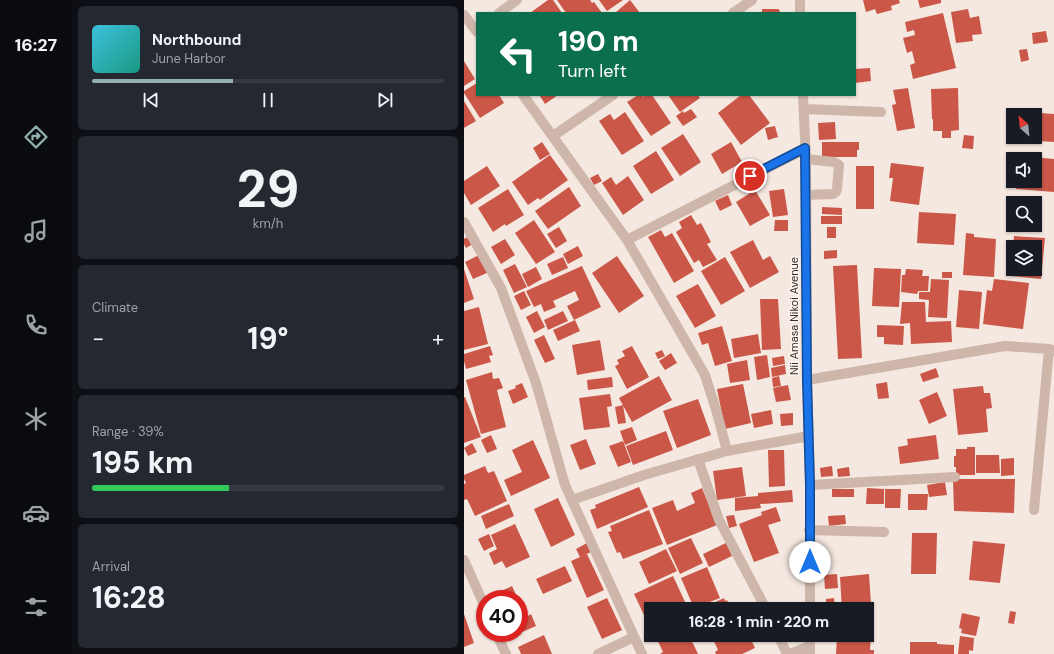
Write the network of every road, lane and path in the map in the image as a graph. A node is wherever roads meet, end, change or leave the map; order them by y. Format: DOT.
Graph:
graph roads {
  1 [pos="517,0"];
  2 [pos="752,0"];
  3 [pos="800,0"];
  4 [pos="500,12"];
  5 [pos="734,12"];
  6 [pos="800,12"];
  7 [pos="464,14"];
  8 [pos="476,29"];
  9 [pos="524,96"];
  10 [pos="612,96"];
  11 [pos="803,96"];
  12 [pos="804,110"];
  13 [pos="881,112"];
  14 [pos="553,136"];
  15 [pos="805,148"];
  16 [pos="806,159"];
  17 [pos="806,195"];
  18 [pos="464,222"];
  19 [pos="627,240"];
  20 [pos="1052,350"];
  21 [pos="807,380"];
  22 [pos="809,436"];
  23 [pos="727,451"];
  24 [pos="698,459"];
  25 [pos="955,477"];
  26 [pos="810,484"];
  27 [pos="572,500"];
  28 [pos="1034,510"];
  29 [pos="809,530"];
  30 [pos="884,532"];
  31 [pos="464,560"];
  32 [pos="477,590"];
  33 [pos="762,602"];
  34 [pos="810,602"];
  35 [pos="634,637"];
  36 [pos="500,642"];
  37 [pos="782,642"];
  38 [pos="810,650"];
  39 [pos="506,654"];
  40 [pos="598,654"];
  41 [pos="642,654"];
  42 [pos="789,654"];
  1 -- 4 [label="street"];
  2 -- 5 [label="street"];
  3 -- 6 [label="street"];
  7 -- 8 [label="street"];
  9 -- 14 [label="street"];
  10 -- 14 [label="street"];
  11 -- 12 [label="street, Nii Amasa Nikoi Avenue"];
  12 -- 13 [label="street"];
  12 -- 15 [label="street, Nii Amasa Nikoi Avenue"];
  14 -- 19 [label="street"];
  15 -- 16 [label="street, Nii Amasa Nikoi Avenue"];
  15 -- 19 [label="street"];
  16 -- 17 [label="street, Nii Amasa Nikoi Avenue"];
  16 -- 17 [label="street"];
  17 -- 21 [label="street, Nii Amasa Nikoi Avenue"];
  18 -- 27 [label="street"];
  19 -- 23 [label="street"];
  20 -- 21 [label="street"];
  20 -- 28 [label="street"];
  21 -- 22 [label="street, Nii Amasa Nikoi Avenue"];
  22 -- 23 [label="street"];
  22 -- 26 [label="street, Nii Amasa Nikoi Avenue"];
  23 -- 24 [label="street"];
  24 -- 27 [label="street"];
  24 -- 33 [label="street"];
  25 -- 26 [label="street"];
  26 -- 29 [label="street, Nii Amasa Nikoi Avenue"];
  27 -- 35 [label="street"];
  29 -- 30 [label="street"];
  29 -- 34 [label="street, Nii Amasa Nikoi Avenue"];
  31 -- 32 [label="street"];
  35 -- 40 [label="street"];
  35 -- 41 [label="street"];
  36 -- 39 [label="street"];
  37 -- 42 [label="street"];
  38 -- 42 [label="street"];
}
